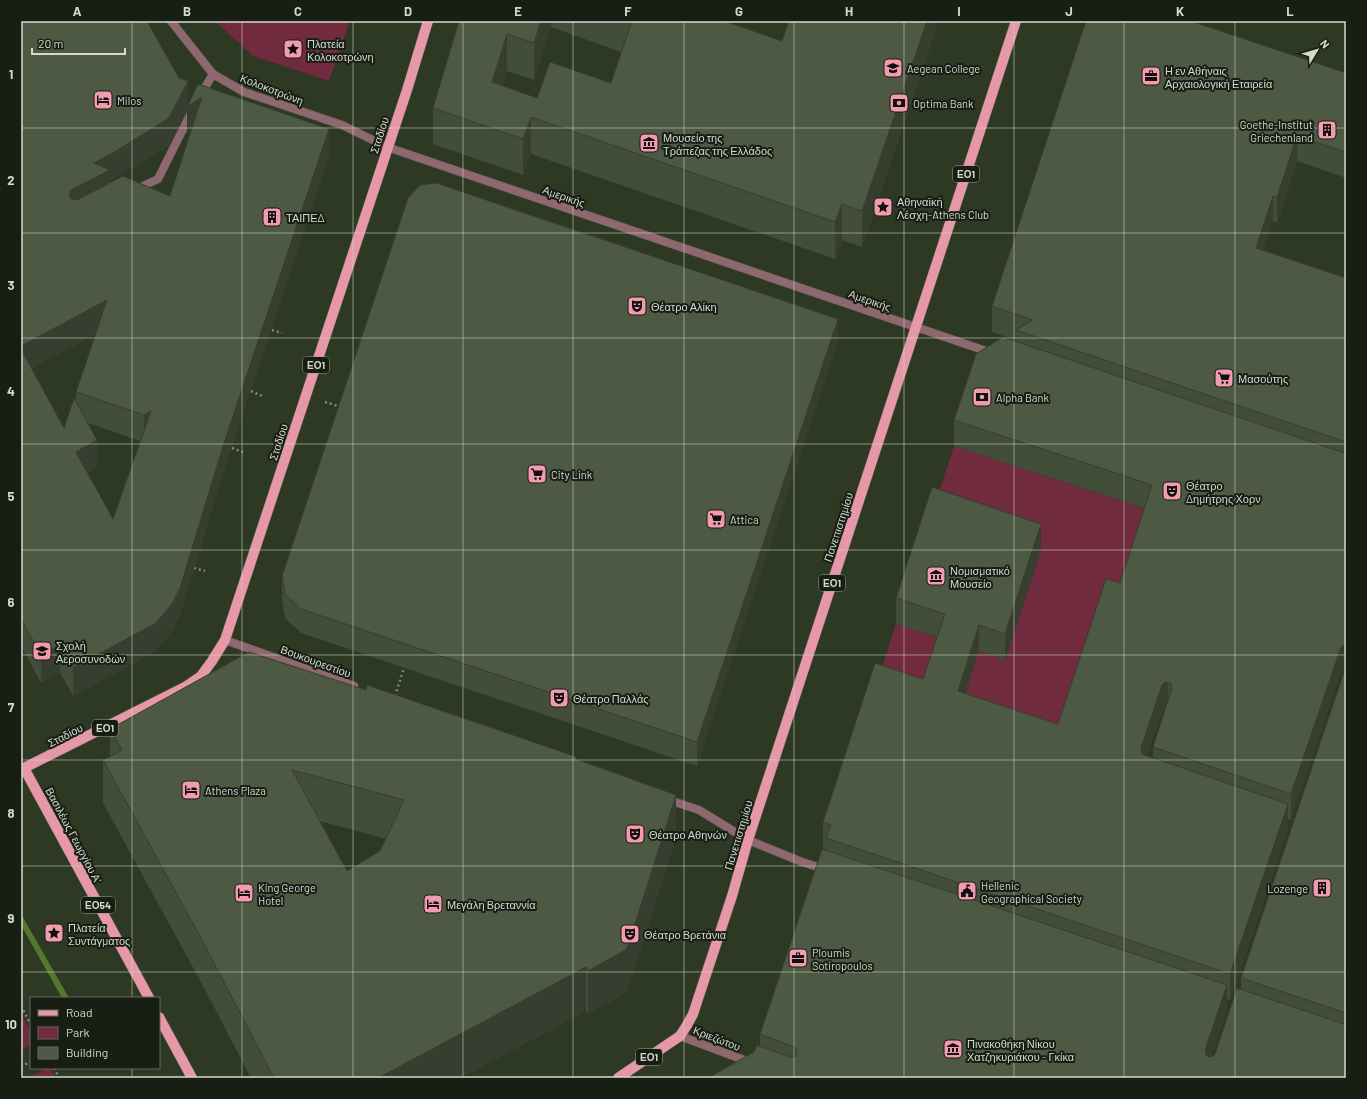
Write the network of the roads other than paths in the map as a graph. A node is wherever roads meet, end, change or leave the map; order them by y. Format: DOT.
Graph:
graph roads {
  1 [pos="172,21"];
  2 [pos="428,21"];
  3 [pos="1016,21"];
  4 [pos="213,74"];
  5 [pos="388,147"];
  6 [pos="130,193"];
  7 [pos="916,327"];
  8 [pos="1002,356"];
  9 [pos="225,640"];
  10 [pos="394,701"];
  11 [pos="22,766"];
  12 [pos="655,794"];
  13 [pos="748,840"];
  14 [pos="832,872"];
  15 [pos="147,997"];
  16 [pos="160,1019"];
  17 [pos="680,1036"];
  18 [pos="757,1065"];
  19 [pos="192,1078"];
  20 [pos="618,1078"];
  1 -- 4 [label="street, Κολοκοτρώνη"];
  2 -- 5 [label="main road, Σταδίου / ΕΟ1"];
  3 -- 7 [label="main road, Πανεπιστημίου / ΕΟ1"];
  4 -- 5 [label="street, Κολοκοτρώνη"];
  4 -- 6 [label="street"];
  5 -- 7 [label="street, Αμερικής"];
  5 -- 9 [label="main road, Σταδίου / ΕΟ1"];
  7 -- 8 [label="street, Αμερικής"];
  7 -- 13 [label="main road, Πανεπιστημίου / ΕΟ1"];
  9 -- 10 [label="street, Βουκουρεστίου"];
  9 -- 11 [label="main road, Σταδίου / ΕΟ1"];
  11 -- 15 [label="main road, Βασιλέως Γεωργίου Α' / ΕΟ54"];
  12 -- 13 [label="street"];
  13 -- 14 [label="street"];
  13 -- 17 [label="main road, Πανεπιστημίου / ΕΟ1"];
  16 -- 19 [label="main road"];
  17 -- 18 [label="street, Κριεζώτου"];
  17 -- 20 [label="main road, Πανεπιστημίου / ΕΟ1"];
}
